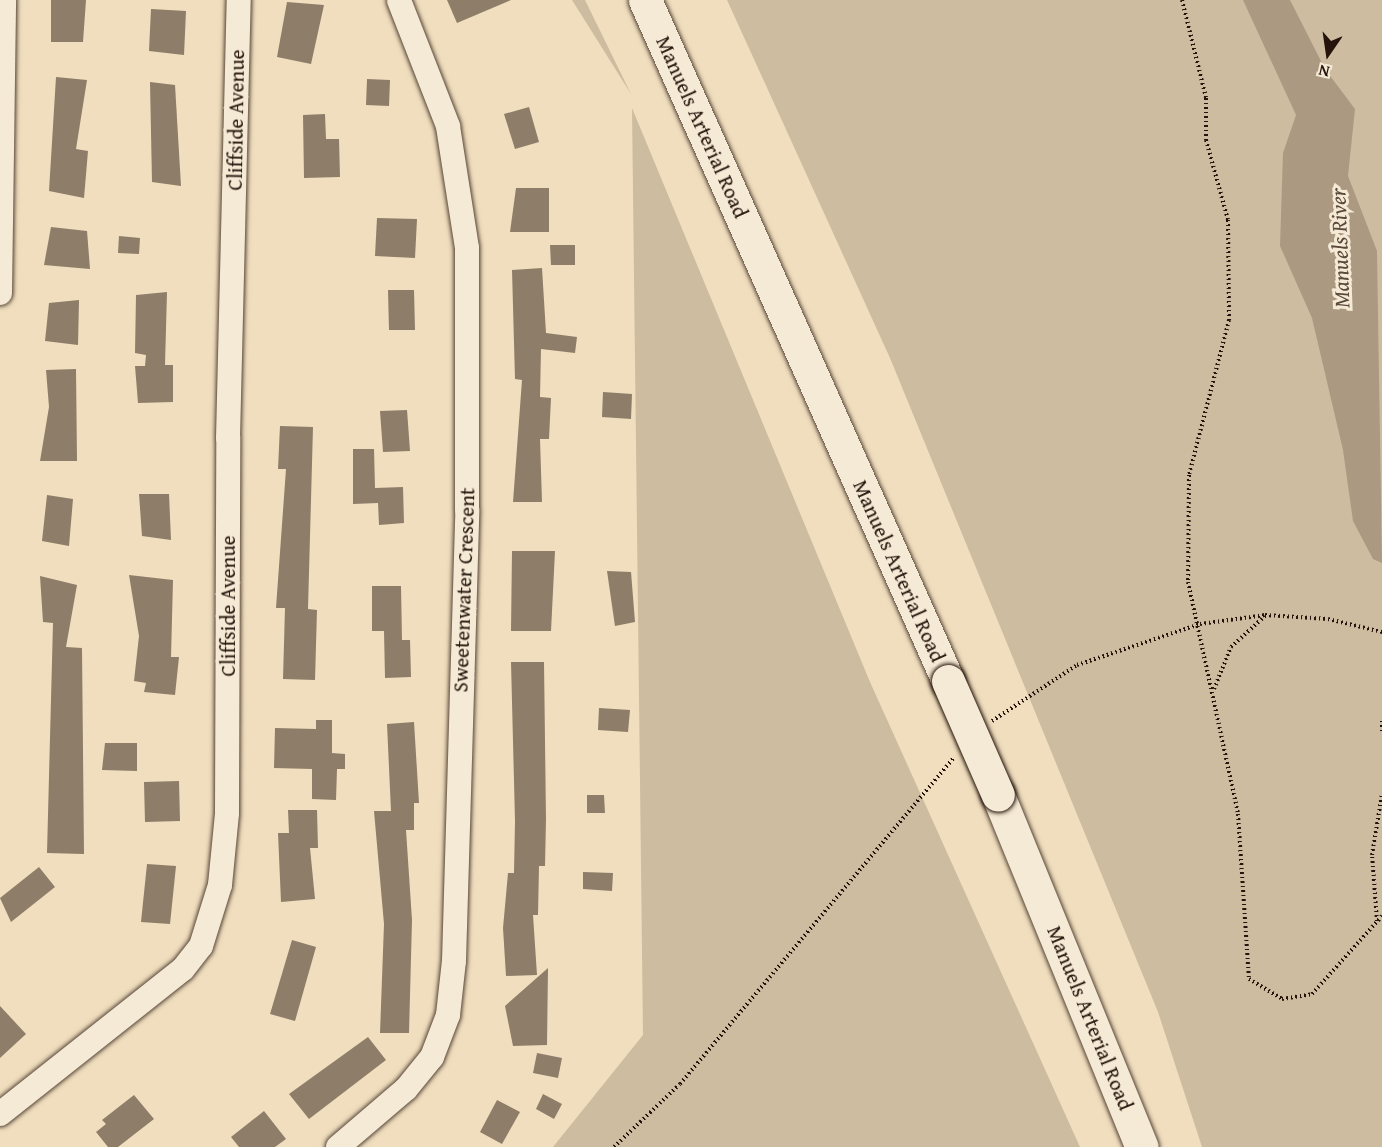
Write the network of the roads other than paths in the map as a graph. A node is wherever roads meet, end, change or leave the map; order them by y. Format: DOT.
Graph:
graph roads {
  1 [pos="4,0"];
  2 [pos="239,0"];
  3 [pos="399,0"];
  4 [pos="645,0"];
  5 [pos="0,293"];
  6 [pos="0,1114"];
  7 [pos="338,1147"];
  8 [pos="1142,1147"];
  1 -- 5 [label="street"];
  2 -- 6 [label="street, Cliffside Avenue"];
  3 -- 7 [label="street, Sweetenwater Crescent"];
  4 -- 8 [label="main road, Manuels Arterial Road, bridge"];
}
